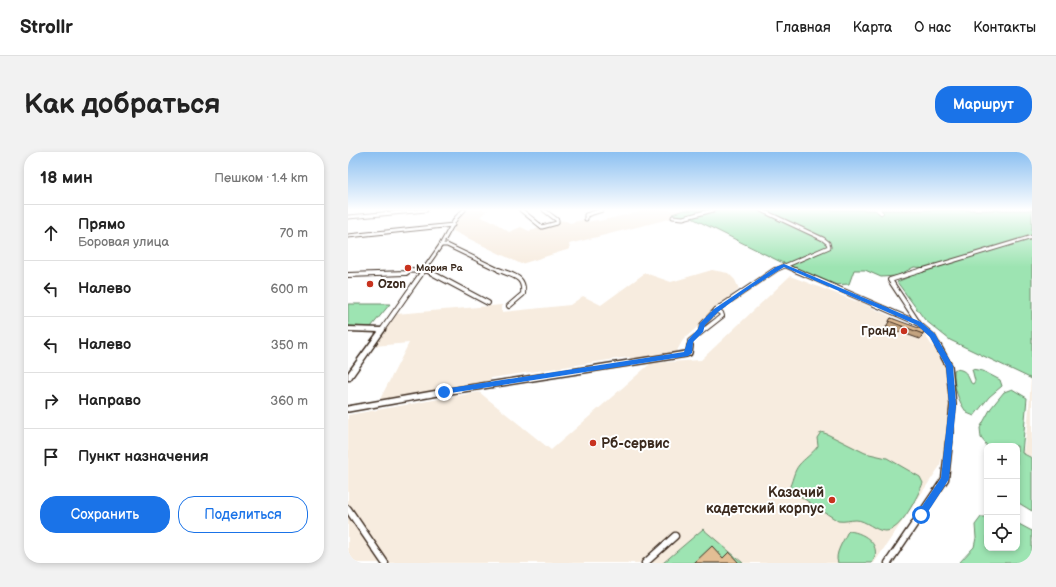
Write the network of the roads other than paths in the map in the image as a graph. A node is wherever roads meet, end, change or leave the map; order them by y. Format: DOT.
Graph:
graph roads {
  1 [pos="413,229"];
  2 [pos="450,229"];
  3 [pos="800,229"];
  4 [pos="348,236"];
  5 [pos="1032,237"];
  6 [pos="441,244"];
  7 [pos="784,266"];
  8 [pos="424,269"];
  9 [pos="348,275"];
  10 [pos="488,303"];
  11 [pos="509,306"];
  12 [pos="716,310"];
  13 [pos="919,324"];
  14 [pos="348,329"];
  15 [pos="382,330"];
  16 [pos="701,330"];
  17 [pos="348,378"];
  18 [pos="348,409"];
  19 [pos="348,509"];
  20 [pos="675,536"];
  21 [pos="385,563"];
  22 [pos="645,563"];
  23 [pos="888,563"];
  1 -- 4 [label="street"];
  2 -- 6 [label="street"];
  3 -- 7 [label="street"];
  5 -- 13 [label="street"];
  6 -- 8 [label="street"];
  6 -- 11 [label="street"];
  7 -- 12 [label="street"];
  7 -- 13 [label="street"];
  8 -- 9 [label="street"];
  8 -- 10 [label="street"];
  8 -- 15 [label="street"];
  12 -- 16 [label="street"];
  12 -- 16 [label="street"];
  13 -- 23 [label="street"];
  14 -- 15 [label="street"];
  15 -- 17 [label="street"];
  16 -- 18 [label="street"];
  19 -- 21 [label="street"];
  20 -- 22 [label="street"];
}
